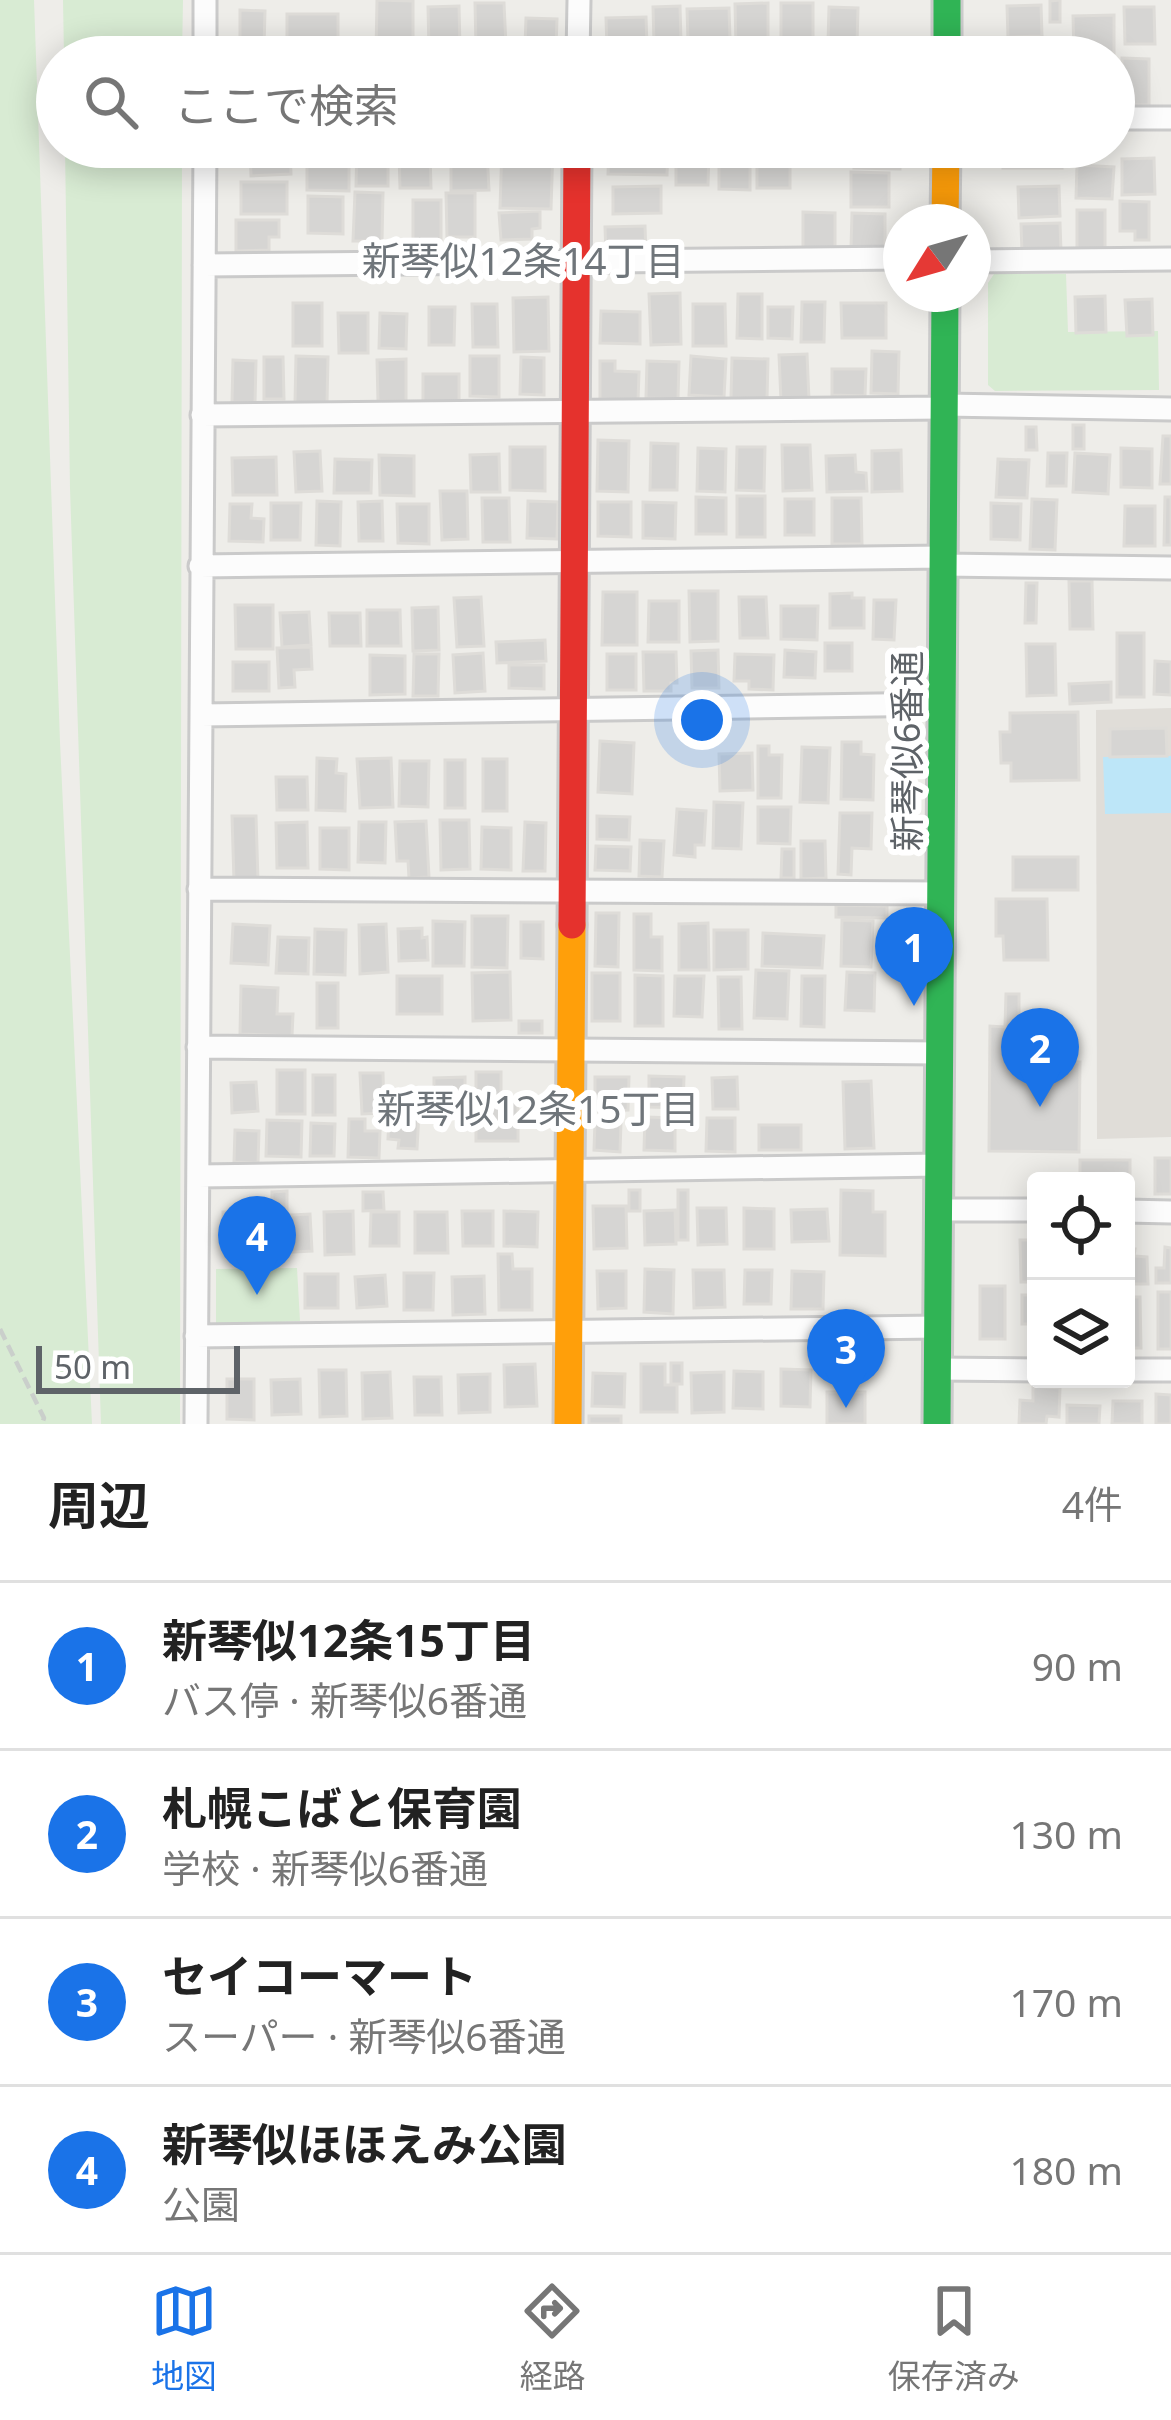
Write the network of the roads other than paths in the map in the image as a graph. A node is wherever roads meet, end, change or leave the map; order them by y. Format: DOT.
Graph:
graph roads {
  1 [pos="205,0"];
  2 [pos="579,0"];
  3 [pos="947,0"];
  4 [pos="205,36"];
  5 [pos="578,36"];
  6 [pos="947,36"];
  7 [pos="1135,118"];
  8 [pos="1171,118"];
  9 [pos="205,168"];
  10 [pos="578,168"];
  11 [pos="946,168"];
  12 [pos="945,204"];
  13 [pos="883,258"];
  14 [pos="1171,259"];
  15 [pos="991,261"];
  16 [pos="578,263"];
  17 [pos="204,265"];
  18 [pos="945,312"];
  19 [pos="944,407"];
  20 [pos="1171,409"];
  21 [pos="575,412"];
  22 [pos="202,415"];
  23 [pos="574,561"];
  24 [pos="943,561"];
  25 [pos="200,566"];
  26 [pos="1171,568"];
  27 [pos="942,704"];
  28 [pos="573,710"];
  29 [pos="201,715"];
  30 [pos="200,889"];
  31 [pos="572,893"];
  32 [pos="941,893"];
  33 [pos="198,1047"];
  34 [pos="570,1050"];
  35 [pos="940,1053"];
  36 [pos="939,1165"];
  37 [pos="570,1172"];
  38 [pos="198,1176"];
  39 [pos="939,1210"];
  40 [pos="1027,1210"];
  41 [pos="1135,1211"];
  42 [pos="1171,1212"];
  43 [pos="938,1328"];
  44 [pos="571,1332"];
  45 [pos="196,1336"];
  46 [pos="938,1369"];
  47 [pos="1027,1370"];
  48 [pos="1135,1370"];
  49 [pos="1171,1370"];
  50 [pos="196,1424"];
  51 [pos="568,1424"];
  52 [pos="937,1424"];
  1 -- 4 [label="street"];
  2 -- 5 [label="street"];
  3 -- 6 [label="street"];
  7 -- 8 [label="street"];
  9 -- 17 [label="street"];
  10 -- 16 [label="street"];
  11 -- 12 [label="street"];
  13 -- 16 [label="street"];
  14 -- 15 [label="street"];
  16 -- 17 [label="street"];
  16 -- 21 [label="street"];
  17 -- 22 [label="street"];
  18 -- 19 [label="street, 新琴似6番通"];
  19 -- 20 [label="street"];
  19 -- 21 [label="street"];
  19 -- 24 [label="street, 新琴似6番通"];
  21 -- 22 [label="street"];
  21 -- 23 [label="street"];
  22 -- 25 [label="street"];
  23 -- 24 [label="street"];
  23 -- 25 [label="street"];
  23 -- 28 [label="street"];
  24 -- 26 [label="street"];
  24 -- 27 [label="street, 新琴似6番通"];
  25 -- 29 [label="street"];
  27 -- 28 [label="street"];
  27 -- 32 [label="street, 新琴似6番通"];
  28 -- 29 [label="street"];
  28 -- 31 [label="street"];
  29 -- 30 [label="street"];
  30 -- 31 [label="street"];
  30 -- 33 [label="street"];
  31 -- 32 [label="street"];
  31 -- 34 [label="street"];
  32 -- 35 [label="street, 新琴似6番通"];
  33 -- 34 [label="street"];
  33 -- 38 [label="street"];
  34 -- 35 [label="street"];
  34 -- 37 [label="street"];
  35 -- 36 [label="street, 新琴似6番通"];
  36 -- 37 [label="street"];
  36 -- 39 [label="street, 新琴似6番通"];
  37 -- 38 [label="street"];
  37 -- 44 [label="street"];
  38 -- 45 [label="street"];
  39 -- 40 [label="street"];
  39 -- 43 [label="street, 新琴似6番通"];
  41 -- 42 [label="street"];
  43 -- 44 [label="street"];
  43 -- 46 [label="street, 新琴似6番通"];
  44 -- 45 [label="street"];
  44 -- 51 [label="street"];
  45 -- 50 [label="street"];
  46 -- 47 [label="street"];
  46 -- 52 [label="street, 新琴似6番通"];
  48 -- 49 [label="street"];
}
